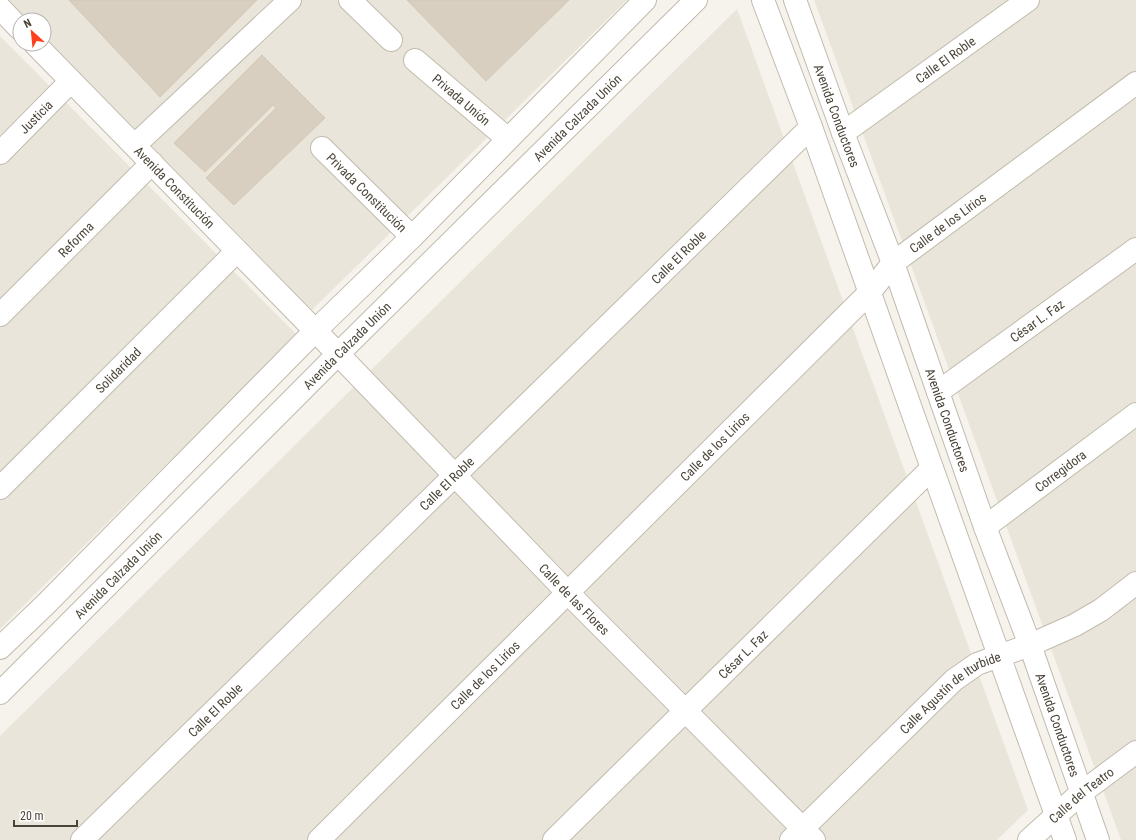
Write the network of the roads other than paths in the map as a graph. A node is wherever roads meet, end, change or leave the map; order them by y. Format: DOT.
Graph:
graph roads {
  1 [pos="290,0"];
  2 [pos="350,0"];
  3 [pos="645,0"];
  4 [pos="696,0"];
  5 [pos="763,0"];
  6 [pos="1028,0"];
  7 [pos="797,1"];
  8 [pos="0,8"];
  9 [pos="12,21"];
  10 [pos="391,40"];
  11 [pos="43,52"];
  12 [pos="415,60"];
  13 [pos="71,81"];
  14 [pos="1136,83"];
  15 [pos="811,127"];
  16 [pos="843,133"];
  17 [pos="508,139"];
  18 [pos="135,145"];
  19 [pos="322,148"];
  20 [pos="0,153"];
  21 [pos="152,163"];
  22 [pos="412,237"];
  23 [pos="1136,249"];
  24 [pos="236,251"];
  25 [pos="893,263"];
  26 [pos="870,292"];
  27 [pos="0,315"];
  28 [pos="315,331"];
  29 [pos="338,354"];
  30 [pos="938,392"];
  31 [pos="1136,414"];
  32 [pos="932,468"];
  33 [pos="454,475"];
  34 [pos="0,488"];
  35 [pos="985,526"];
  36 [pos="1136,583"];
  37 [pos="568,593"];
  38 [pos="46,604"];
  39 [pos="68,626"];
  40 [pos="3,639"];
  41 [pos="1030,645"];
  42 [pos="999,656"];
  43 [pos="0,693"];
  44 [pos="686,710"];
  45 [pos="1136,752"];
  46 [pos="1081,793"];
  47 [pos="1056,815"];
  48 [pos="803,836"];
  49 [pos="82,840"];
  50 [pos="319,840"];
  51 [pos="554,840"];
  52 [pos="1029,840"];
  53 [pos="1065,840"];
  54 [pos="1098,840"];
  1 -- 18 [label="street"];
  2 -- 10 [label="street"];
  3 -- 17 [label="street"];
  4 -- 29 [label="street, Avenida Calzada Unión"];
  5 -- 15 [label="street"];
  6 -- 16 [label="street, Calle El Roble"];
  7 -- 16 [label="street, Avenida Conductores"];
  8 -- 9 [label="street"];
  11 -- 13 [label="street, Avenida Constitución"];
  12 -- 17 [label="street, Privada Unión"];
  13 -- 18 [label="street, Avenida Constitución"];
  13 -- 20 [label="street, Justicia"];
  14 -- 25 [label="street, Calle de los Lirios"];
  15 -- 26 [label="street"];
  15 -- 33 [label="street, Calle El Roble"];
  16 -- 25 [label="street, Avenida Conductores"];
  17 -- 22 [label="street"];
  18 -- 21 [label="street, Avenida Constitución"];
  19 -- 22 [label="street, Privada Constitución"];
  21 -- 24 [label="street, Avenida Constitución"];
  21 -- 27 [label="street, Reforma"];
  22 -- 28 [label="street"];
  23 -- 30 [label="street, César L. Faz"];
  24 -- 28 [label="street, Avenida Constitución"];
  24 -- 34 [label="street, Solidaridad"];
  25 -- 26 [label="street, Calle de los Lirios"];
  25 -- 30 [label="street, Avenida Conductores"];
  26 -- 32 [label="street"];
  26 -- 37 [label="street, Calle de los Lirios"];
  28 -- 29 [label="street, Avenida Constitución"];
  28 -- 38 [label="street"];
  29 -- 33 [label="street, Calle de las Flores"];
  29 -- 39 [label="street, Avenida Calzada Unión"];
  30 -- 35 [label="street, Avenida Conductores"];
  31 -- 35 [label="street, Corregidora"];
  32 -- 42 [label="street"];
  32 -- 44 [label="street, César L. Faz"];
  33 -- 37 [label="street, Calle de las Flores"];
  33 -- 49 [label="street, Calle El Roble"];
  35 -- 41 [label="street, Avenida Conductores"];
  36 -- 41 [label="street, Calle Agustín de Iturbide"];
  37 -- 44 [label="street, Calle de las Flores"];
  37 -- 50 [label="street, Calle de los Lirios"];
  38 -- 39 [label="street"];
  38 -- 40 [label="street"];
  39 -- 43 [label="street, Avenida Calzada Unión"];
  41 -- 42 [label="street, Calle Agustín de Iturbide"];
  41 -- 46 [label="street, Avenida Conductores"];
  42 -- 47 [label="street"];
  42 -- 48 [label="street, Calle Agustín de Iturbide"];
  44 -- 48 [label="street, Calle de las Flores"];
  44 -- 51 [label="street, César L. Faz"];
  45 -- 46 [label="street, Calle del Teatro"];
  46 -- 47 [label="street, Calle del Teatro"];
  46 -- 54 [label="street, Avenida Conductores"];
  47 -- 52 [label="street, Calle del Teatro"];
  47 -- 53 [label="street"];
}
